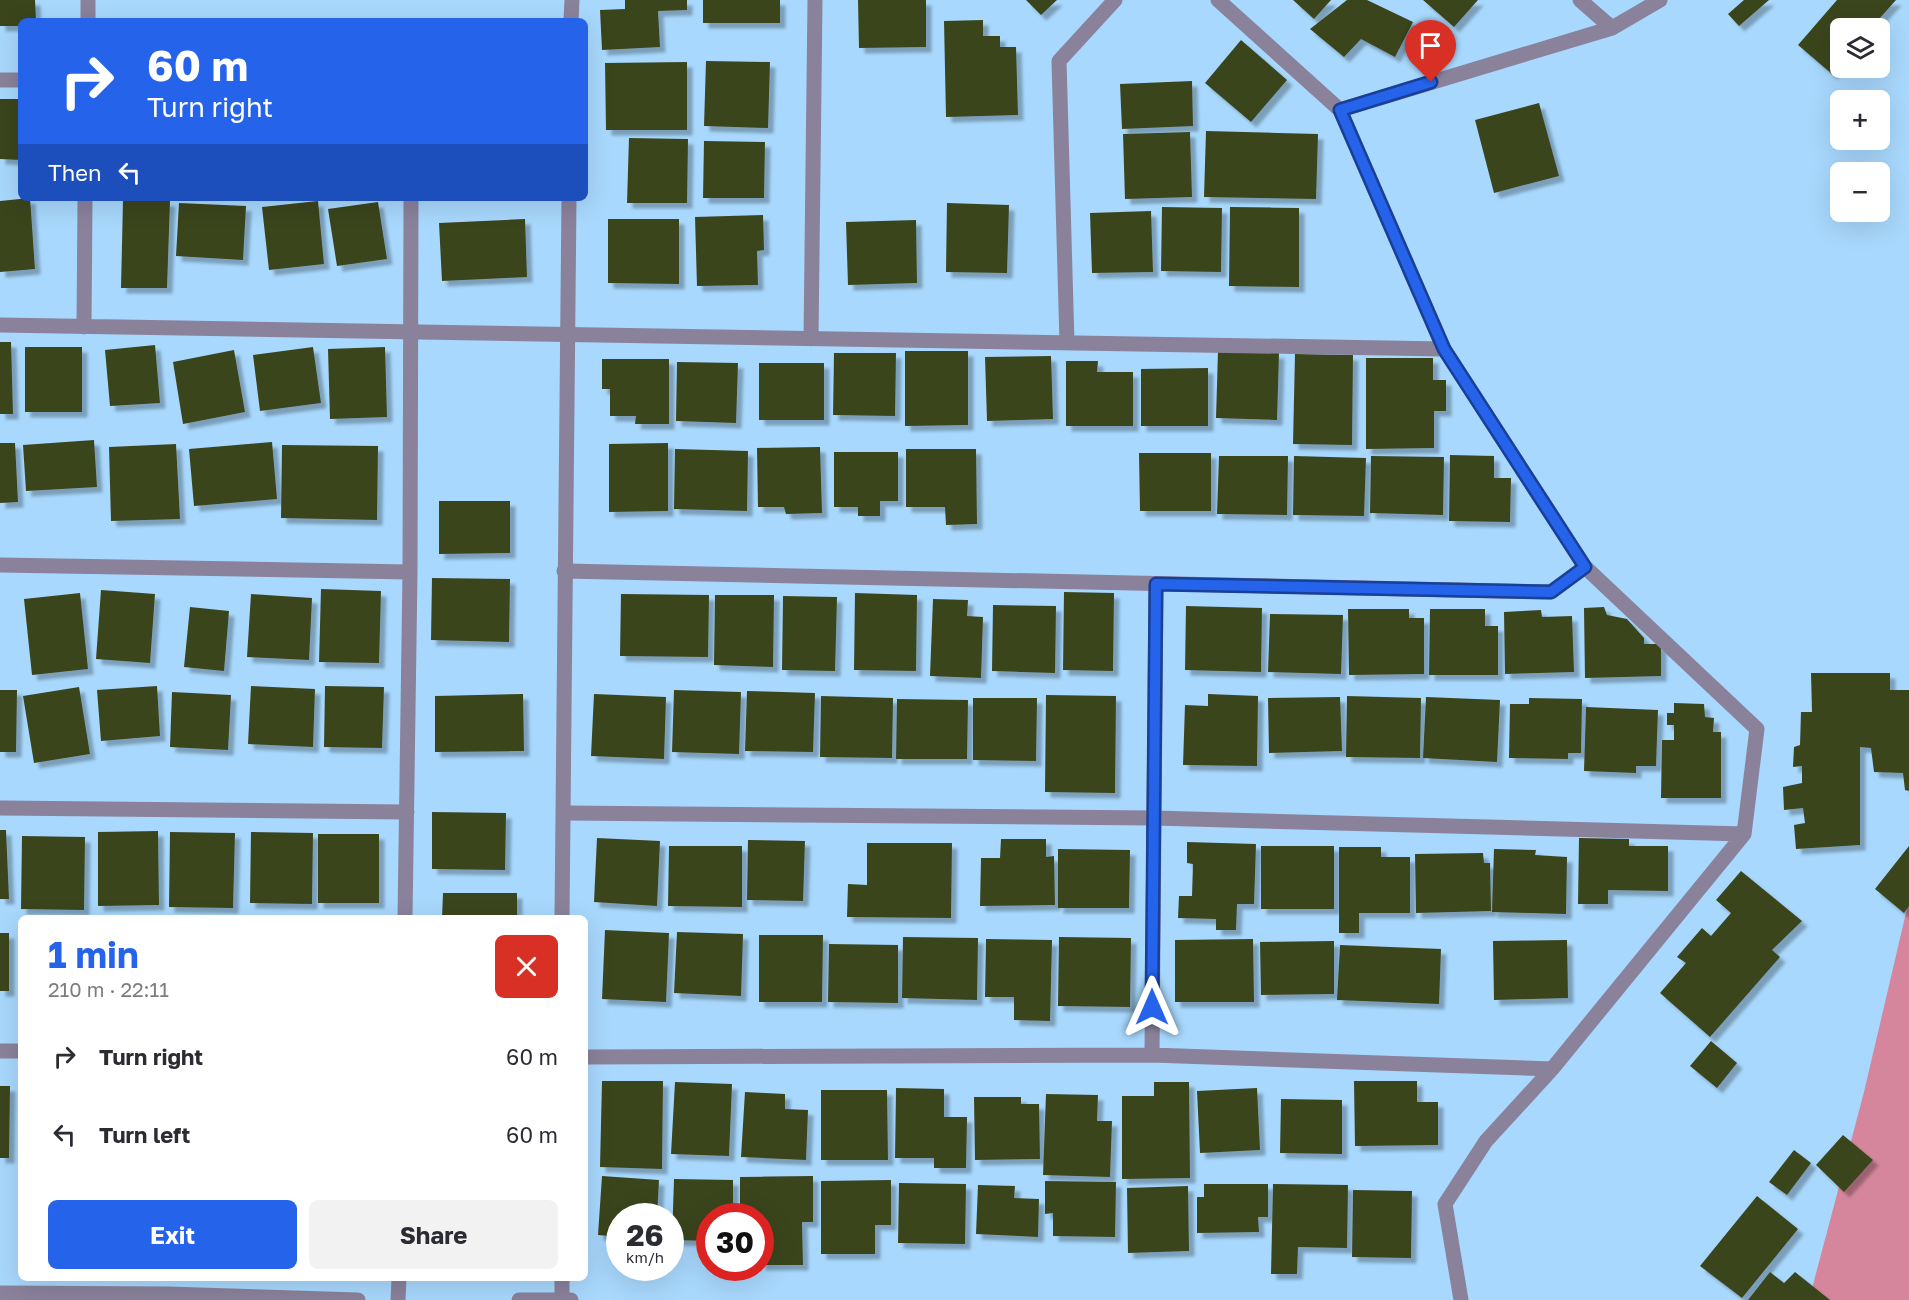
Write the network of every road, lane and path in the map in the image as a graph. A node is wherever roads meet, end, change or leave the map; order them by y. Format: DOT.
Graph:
graph roads {
  1 [pos="88,0"];
  2 [pos="572,0"];
  3 [pos="815,0"];
  4 [pos="1115,0"];
  5 [pos="1218,0"];
  6 [pos="1580,0"];
  7 [pos="1660,0"];
  8 [pos="87,18"];
  9 [pos="571,18"];
  10 [pos="1612,28"];
  11 [pos="0,80"];
  12 [pos="18,80"];
  13 [pos="1340,110"];
  14 [pos="86,201"];
  15 [pos="411,201"];
  16 [pos="569,201"];
  17 [pos="0,325"];
  18 [pos="84,327"];
  19 [pos="410,332"];
  20 [pos="567,334"];
  21 [pos="811,339"];
  22 [pos="1067,343"];
  23 [pos="1444,349"];
  24 [pos="0,565"];
  25 [pos="1585,567"];
  26 [pos="564,571"];
  27 [pos="410,572"];
  28 [pos="1156,584"];
  29 [pos="0,808"];
  30 [pos="407,812"];
  31 [pos="564,813"];
  32 [pos="1154,818"];
  33 [pos="1744,834"];
  34 [pos="405,915"];
  35 [pos="562,915"];
  36 [pos="0,1051"];
  37 [pos="18,1051"];
  38 [pos="1152,1055"];
  39 [pos="588,1057"];
  40 [pos="1552,1069"];
  41 [pos="399,1281"];
  42 [pos="562,1281"];
  43 [pos="0,1293"];
  44 [pos="168,1297"];
  45 [pos="358,1300"];
  46 [pos="398,1300"];
  47 [pos="519,1300"];
  48 [pos="562,1300"];
  49 [pos="571,1300"];
  50 [pos="1460,1300"];
  1 -- 8 [label="street"];
  2 -- 9 [label="street"];
  3 -- 21 [label="street"];
  4 -- 22 [label="street"];
  5 -- 13 [label="street"];
  6 -- 10 [label="street"];
  7 -- 10 [label="street"];
  10 -- 13 [label="street"];
  11 -- 12 [label="street"];
  13 -- 23 [label="street"];
  14 -- 18 [label="street"];
  15 -- 19 [label="street"];
  16 -- 20 [label="street"];
  17 -- 18 [label="street"];
  18 -- 19 [label="street"];
  19 -- 20 [label="street"];
  19 -- 27 [label="street"];
  20 -- 21 [label="street"];
  20 -- 26 [label="street"];
  21 -- 22 [label="street"];
  22 -- 23 [label="street"];
  23 -- 25 [label="street"];
  24 -- 27 [label="street"];
  25 -- 28 [label="street"];
  25 -- 33 [label="street"];
  26 -- 28 [label="street"];
  26 -- 31 [label="street"];
  27 -- 30 [label="street"];
  28 -- 32 [label="street"];
  29 -- 30 [label="street"];
  30 -- 34 [label="street"];
  31 -- 32 [label="street"];
  31 -- 35 [label="street"];
  32 -- 33 [label="street"];
  32 -- 38 [label="street"];
  33 -- 40 [label="street"];
  36 -- 37 [label="street"];
  38 -- 39 [label="street"];
  38 -- 40 [label="street"];
  40 -- 50 [label="street"];
  41 -- 46 [label="street"];
  42 -- 48 [label="street"];
  43 -- 44 [label="street"];
  44 -- 45 [label="street"];
  47 -- 48 [label="street"];
  48 -- 49 [label="street"];
}
